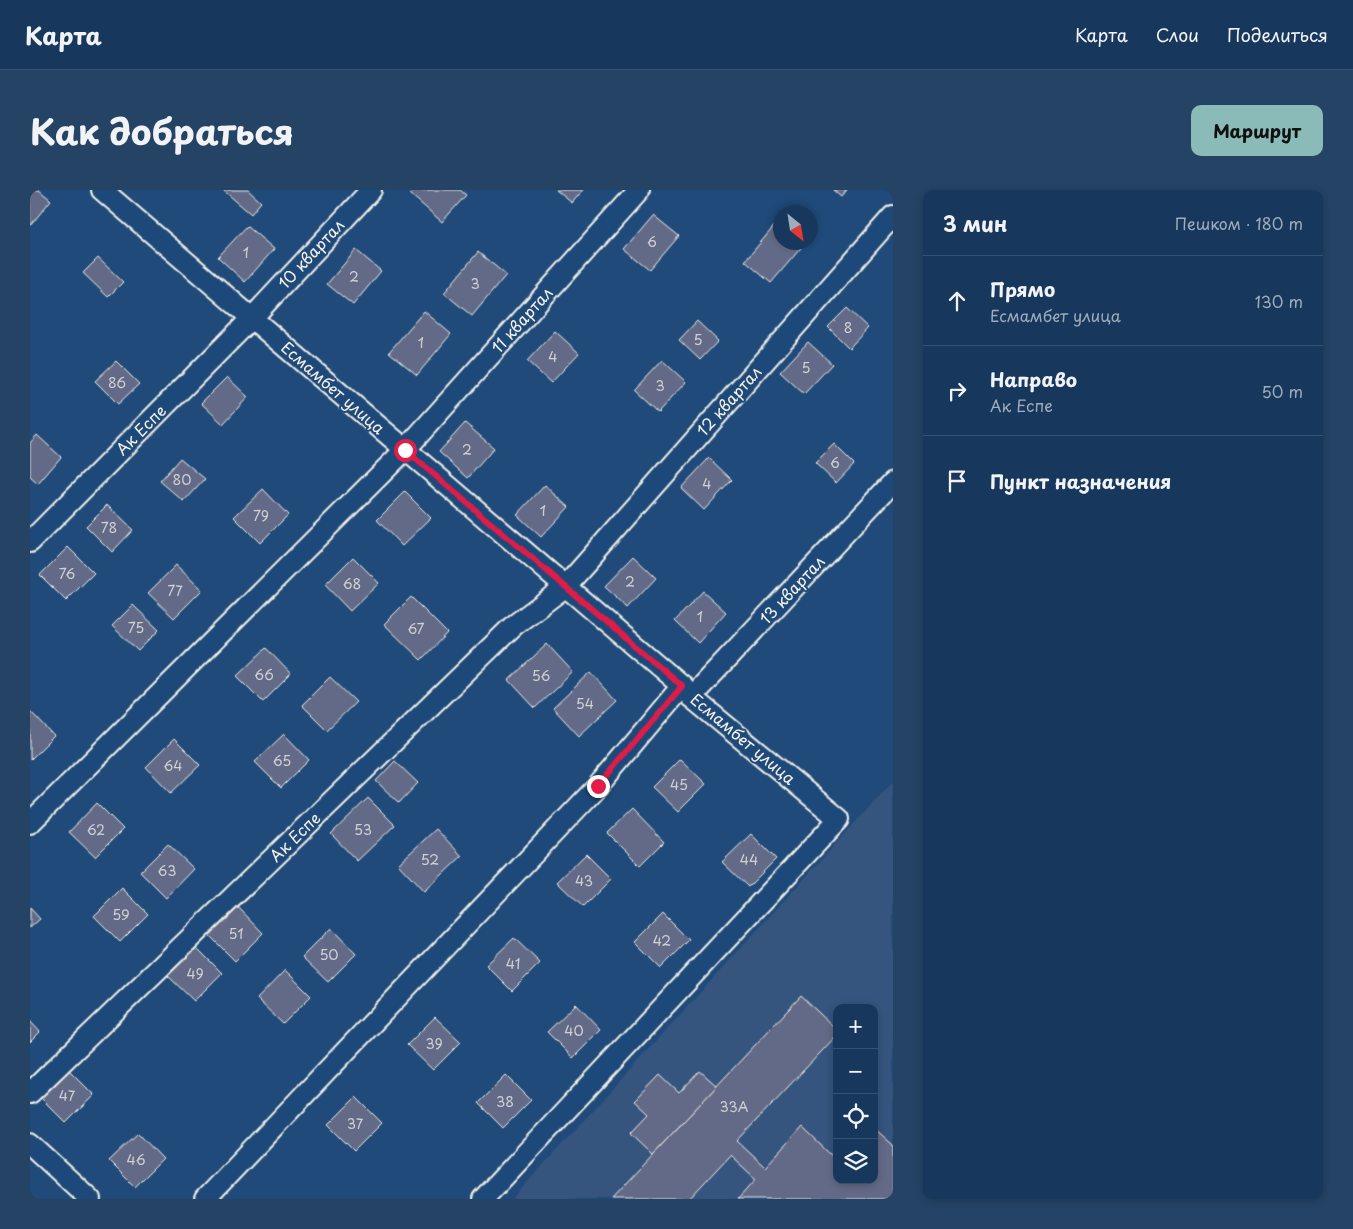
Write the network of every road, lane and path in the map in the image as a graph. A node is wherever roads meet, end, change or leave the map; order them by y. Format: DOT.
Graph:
graph roads {
  1 [pos="102,190"];
  2 [pos="371,190"];
  3 [pos="639,190"];
  4 [pos="893,216"];
  5 [pos="252,318"];
  6 [pos="405,450"];
  7 [pos="893,482"];
  8 [pos="30,542"];
  9 [pos="564,587"];
  10 [pos="686,692"];
  11 [pos="30,823"];
  12 [pos="30,1093"];
  13 [pos="30,1144"];
  14 [pos="90,1199"];
  15 [pos="205,1199"];
  16 [pos="483,1199"];
  1 -- 5 [label="street, Есмамбет улица"];
  2 -- 5 [label="street, 10 квартал"];
  3 -- 6 [label="street, 11 квартал"];
  4 -- 9 [label="street, 12 квартал"];
  5 -- 6 [label="street, Есмамбет улица"];
  5 -- 8 [label="street, Ак Еспе"];
  6 -- 9 [label="street, Есмамбет улица"];
  6 -- 11 [label="street"];
  7 -- 10 [label="street, 13 квартал"];
  9 -- 10 [label="street, Есмамбет улица"];
  9 -- 12 [label="street, Ак Еспе"];
  10 -- 15 [label="street"];
  10 -- 16 [label="street, Есмамбет улица"];
  13 -- 14 [label="street"];
}
